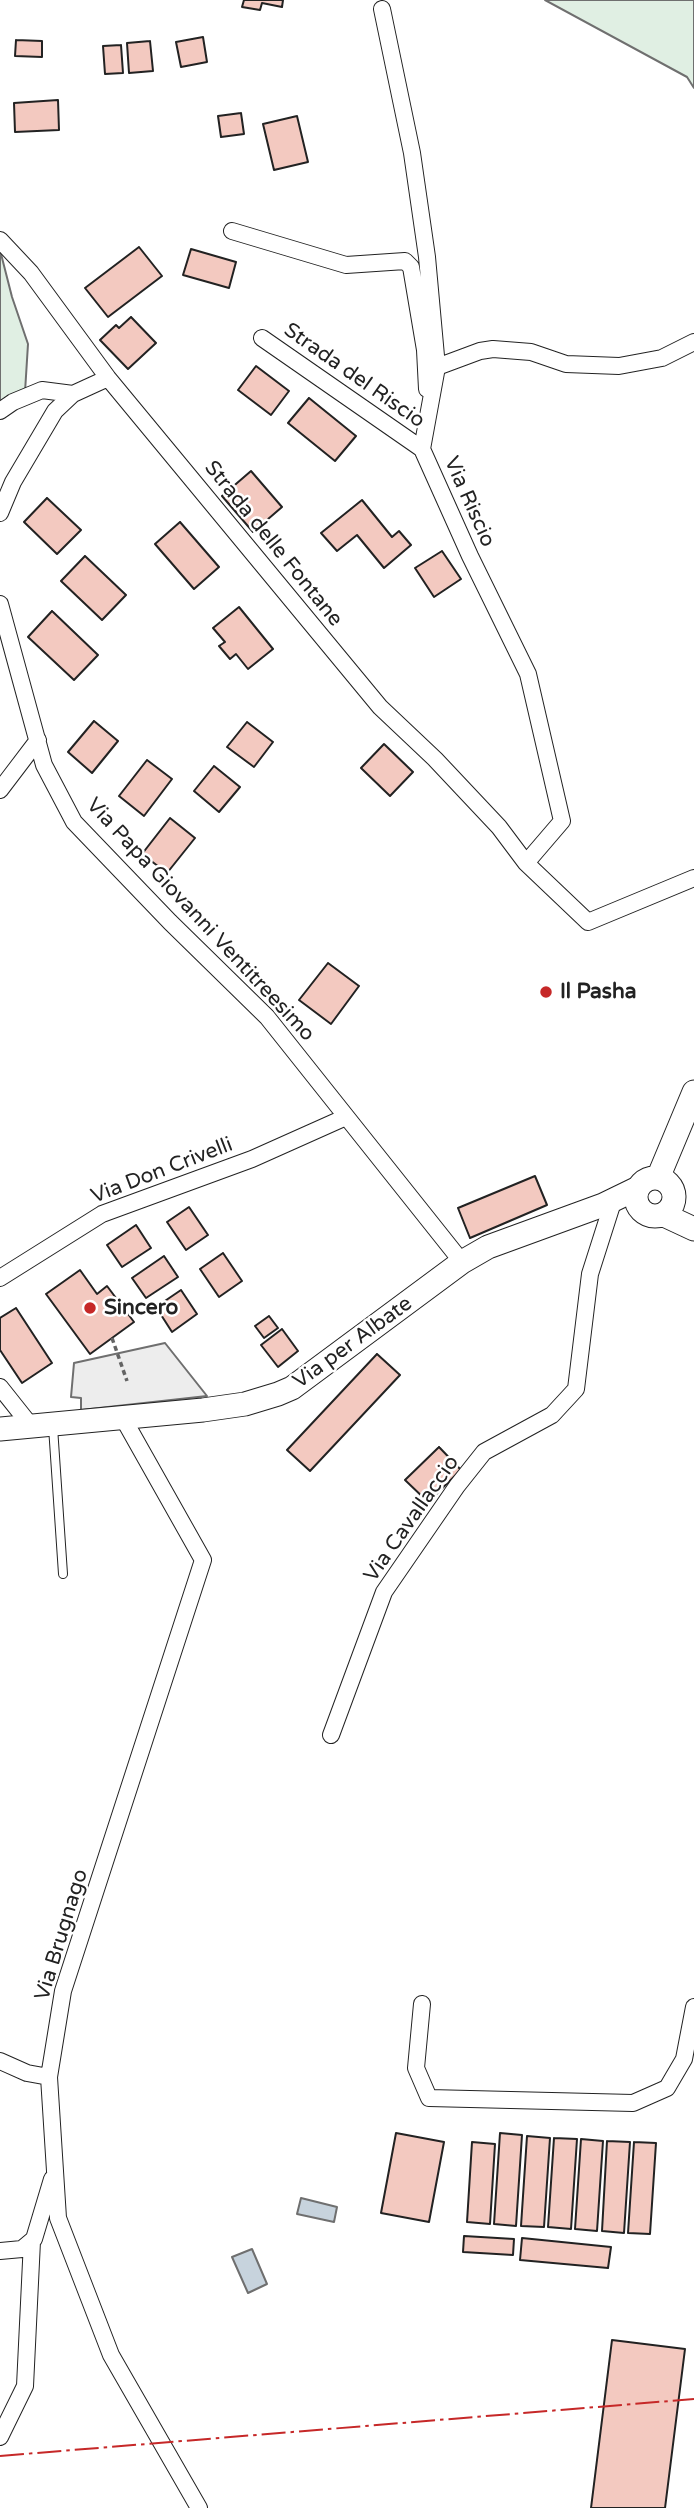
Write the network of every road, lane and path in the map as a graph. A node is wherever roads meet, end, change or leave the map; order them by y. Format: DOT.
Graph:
graph roads {
  1 [pos="382,9"];
  2 [pos="232,231"];
  3 [pos="0,240"];
  4 [pos="262,338"];
  5 [pos="694,342"];
  6 [pos="437,367"];
  7 [pos="108,378"];
  8 [pos="72,394"];
  9 [pos="0,411"];
  10 [pos="429,412"];
  11 [pos="422,449"];
  12 [pos="0,513"];
  13 [pos="0,604"];
  14 [pos="38,740"];
  15 [pos="0,790"];
  16 [pos="526,863"];
  17 [pos="694,878"];
  18 [pos="694,1092"];
  19 [pos="346,1117"];
  20 [pos="645,1191"];
  21 [pos="607,1205"];
  22 [pos="669,1207"];
  23 [pos="694,1223"];
  24 [pos="694,1229"];
  25 [pos="462,1262"];
  26 [pos="0,1278"];
  27 [pos="112,1338"];
  28 [pos="127,1381"];
  29 [pos="0,1387"];
  30 [pos="123,1418"];
  31 [pos="42,1425"];
  32 [pos="0,1429"];
  33 [pos="63,1574"];
  34 [pos="331,1735"];
  35 [pos="422,2004"];
  36 [pos="694,2007"];
  37 [pos="0,2060"];
  38 [pos="49,2077"];
  39 [pos="55,2174"];
  40 [pos="32,2241"];
  41 [pos="0,2251"];
  42 [pos="0,2437"];
  43 [pos="199,2508"];
  1 -- 6 [label="street, Via Riscio"];
  2 -- 10 [label="street"];
  3 -- 7 [label="street, Strada delle Fontane"];
  4 -- 11 [label="street, Strada del Riscio"];
  5 -- 6 [label="street"];
  6 -- 10 [label="street, Via Riscio"];
  7 -- 8 [label="street"];
  7 -- 16 [label="street, Strada delle Fontane"];
  8 -- 9 [label="street"];
  8 -- 12 [label="street"];
  10 -- 11 [label="street, Via Riscio"];
  11 -- 16 [label="street, Via Riscio"];
  13 -- 14 [label="street, Via Papa Giovanni Ventitreesimo"];
  14 -- 15 [label="street"];
  14 -- 19 [label="street, Via Papa Giovanni Ventitreesimo"];
  16 -- 17 [label="street, Strada delle Fontane"];
  18 -- 20 [label="street"];
  19 -- 25 [label="street, Via Papa Giovanni Ventitreesimo"];
  19 -- 26 [label="street, Via Don Crivelli"];
  20 -- 21 [label="street, Via per Albate"];
  20 -- 22 [label="street"];
  20 -- 22 [label="street"];
  21 -- 25 [label="street, Via per Albate"];
  21 -- 34 [label="street, Via Cavallaccio"];
  22 -- 23 [label="street"];
  22 -- 24 [label="street"];
  25 -- 30 [label="street, Via per Albate"];
  27 -- 28 [label="path"];
  29 -- 31 [label="street"];
  30 -- 31 [label="street, Via per Albate"];
  30 -- 38 [label="street, Via Brugnago"];
  31 -- 32 [label="street, Via per Albate"];
  31 -- 33 [label="lane"];
  35 -- 36 [label="street"];
  37 -- 38 [label="street"];
  38 -- 39 [label="street, Via Brugnago"];
  39 -- 40 [label="street"];
  39 -- 43 [label="street, Via Brugnago"];
  40 -- 41 [label="street"];
  40 -- 42 [label="street"];
}
